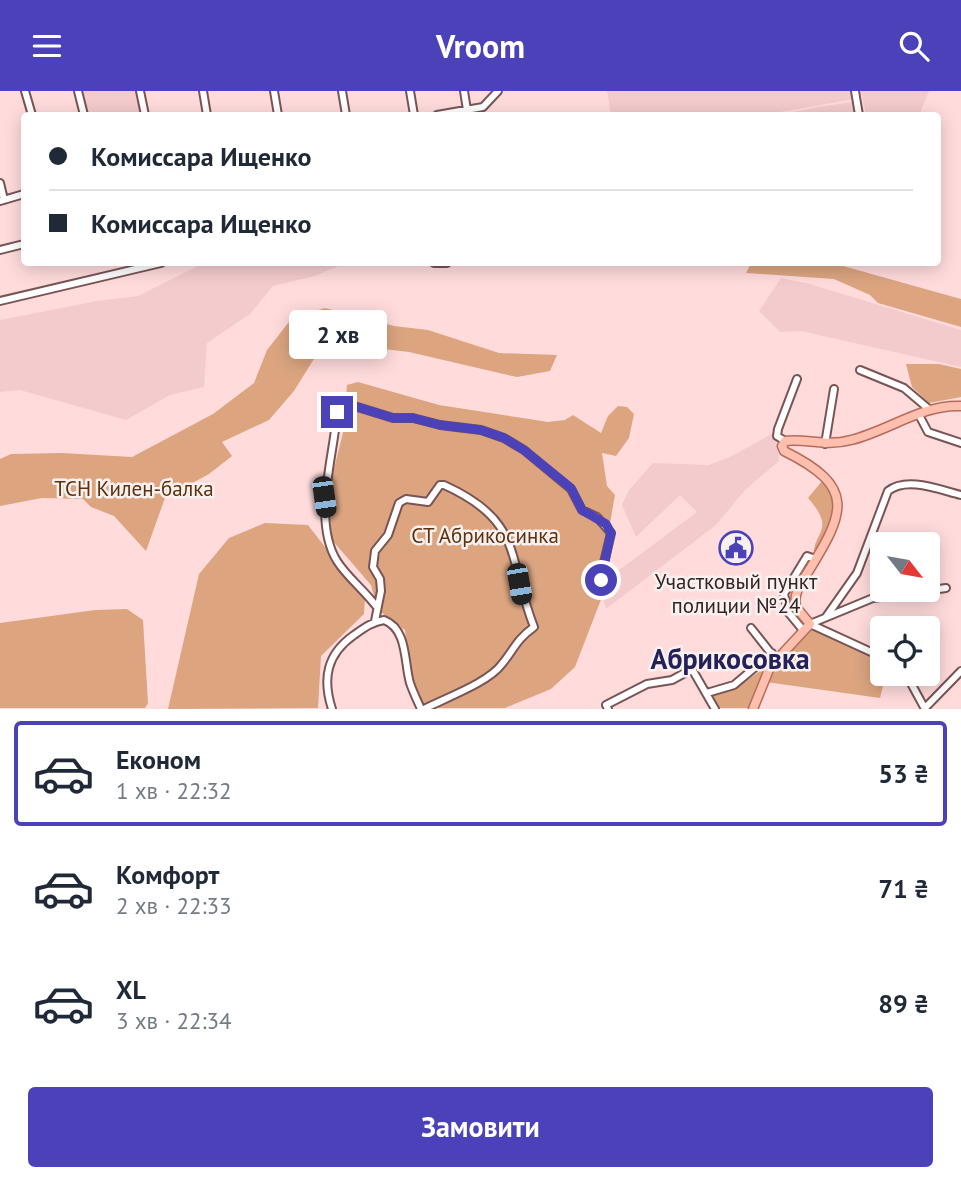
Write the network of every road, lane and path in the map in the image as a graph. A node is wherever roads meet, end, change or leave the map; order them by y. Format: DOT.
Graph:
graph roads {
  1 [pos="25,91"];
  2 [pos="78,91"];
  3 [pos="140,91"];
  4 [pos="203,91"];
  5 [pos="274,91"];
  6 [pos="342,91"];
  7 [pos="410,91"];
  8 [pos="464,91"];
  9 [pos="498,91"];
  10 [pos="856,91"];
  11 [pos="467,110"];
  12 [pos="31,112"];
  13 [pos="83,112"];
  14 [pos="144,112"];
  15 [pos="206,112"];
  16 [pos="278,112"];
  17 [pos="346,112"];
  18 [pos="414,112"];
  19 [pos="455,112"];
  20 [pos="859,112"];
  21 [pos="0,183"];
  22 [pos="21,195"];
  23 [pos="2,200"];
  24 [pos="21,245"];
  25 [pos="0,250"];
  26 [pos="118,266"];
  27 [pos="147,266"];
  28 [pos="119,272"];
  29 [pos="0,301"];
  30 [pos="860,370"];
  31 [pos="797,379"];
  32 [pos="834,389"];
  33 [pos="961,406"];
  34 [pos="930,410"];
  35 [pos="919,415"];
  36 [pos="961,443"];
  37 [pos="783,444"];
  38 [pos="825,444"];
  39 [pos="961,495"];
  40 [pos="603,585"];
  41 [pos="946,588"];
  42 [pos="376,606"];
  43 [pos="826,617"];
  44 [pos="375,621"];
  45 [pos="807,627"];
  46 [pos="751,628"];
  47 [pos="870,652"];
  48 [pos="773,656"];
  49 [pos="961,671"];
  50 [pos="913,686"];
  51 [pos="707,693"];
  52 [pos="925,708"];
  53 [pos="332,709"];
  54 [pos="423,709"];
  55 [pos="608,709"];
  56 [pos="715,709"];
  57 [pos="753,709"];
  1 -- 12 [label="street"];
  2 -- 13 [label="street"];
  3 -- 14 [label="street"];
  4 -- 15 [label="street"];
  5 -- 16 [label="street"];
  6 -- 17 [label="street"];
  7 -- 18 [label="street"];
  8 -- 11 [label="street"];
  9 -- 11 [label="street"];
  10 -- 20 [label="street"];
  11 -- 19 [label="street"];
  21 -- 23 [label="street"];
  22 -- 23 [label="street"];
  24 -- 25 [label="street"];
  26 -- 28 [label="street"];
  27 -- 28 [label="street"];
  28 -- 29 [label="street"];
  30 -- 34 [label="street"];
  31 -- 37 [label="street"];
  32 -- 38 [label="street"];
  33 -- 34 [label="main road"];
  34 -- 35 [label="main road"];
  35 -- 36 [label="street"];
  35 -- 38 [label="main road"];
  37 -- 38 [label="main road"];
  37 -- 45 [label="main road"];
  39 -- 43 [label="street"];
  40 -- 42 [label="street"];
  41 -- 43 [label="street"];
  42 -- 44 [label="street"];
  42 -- 54 [label="street"];
  43 -- 45 [label="street"];
  44 -- 53 [label="street"];
  44 -- 54 [label="street"];
  45 -- 47 [label="street"];
  45 -- 48 [label="main road"];
  46 -- 48 [label="street"];
  48 -- 51 [label="street"];
  48 -- 57 [label="main road"];
  49 -- 52 [label="street"];
  50 -- 52 [label="street"];
  51 -- 55 [label="street"];
  51 -- 56 [label="street"];
}
